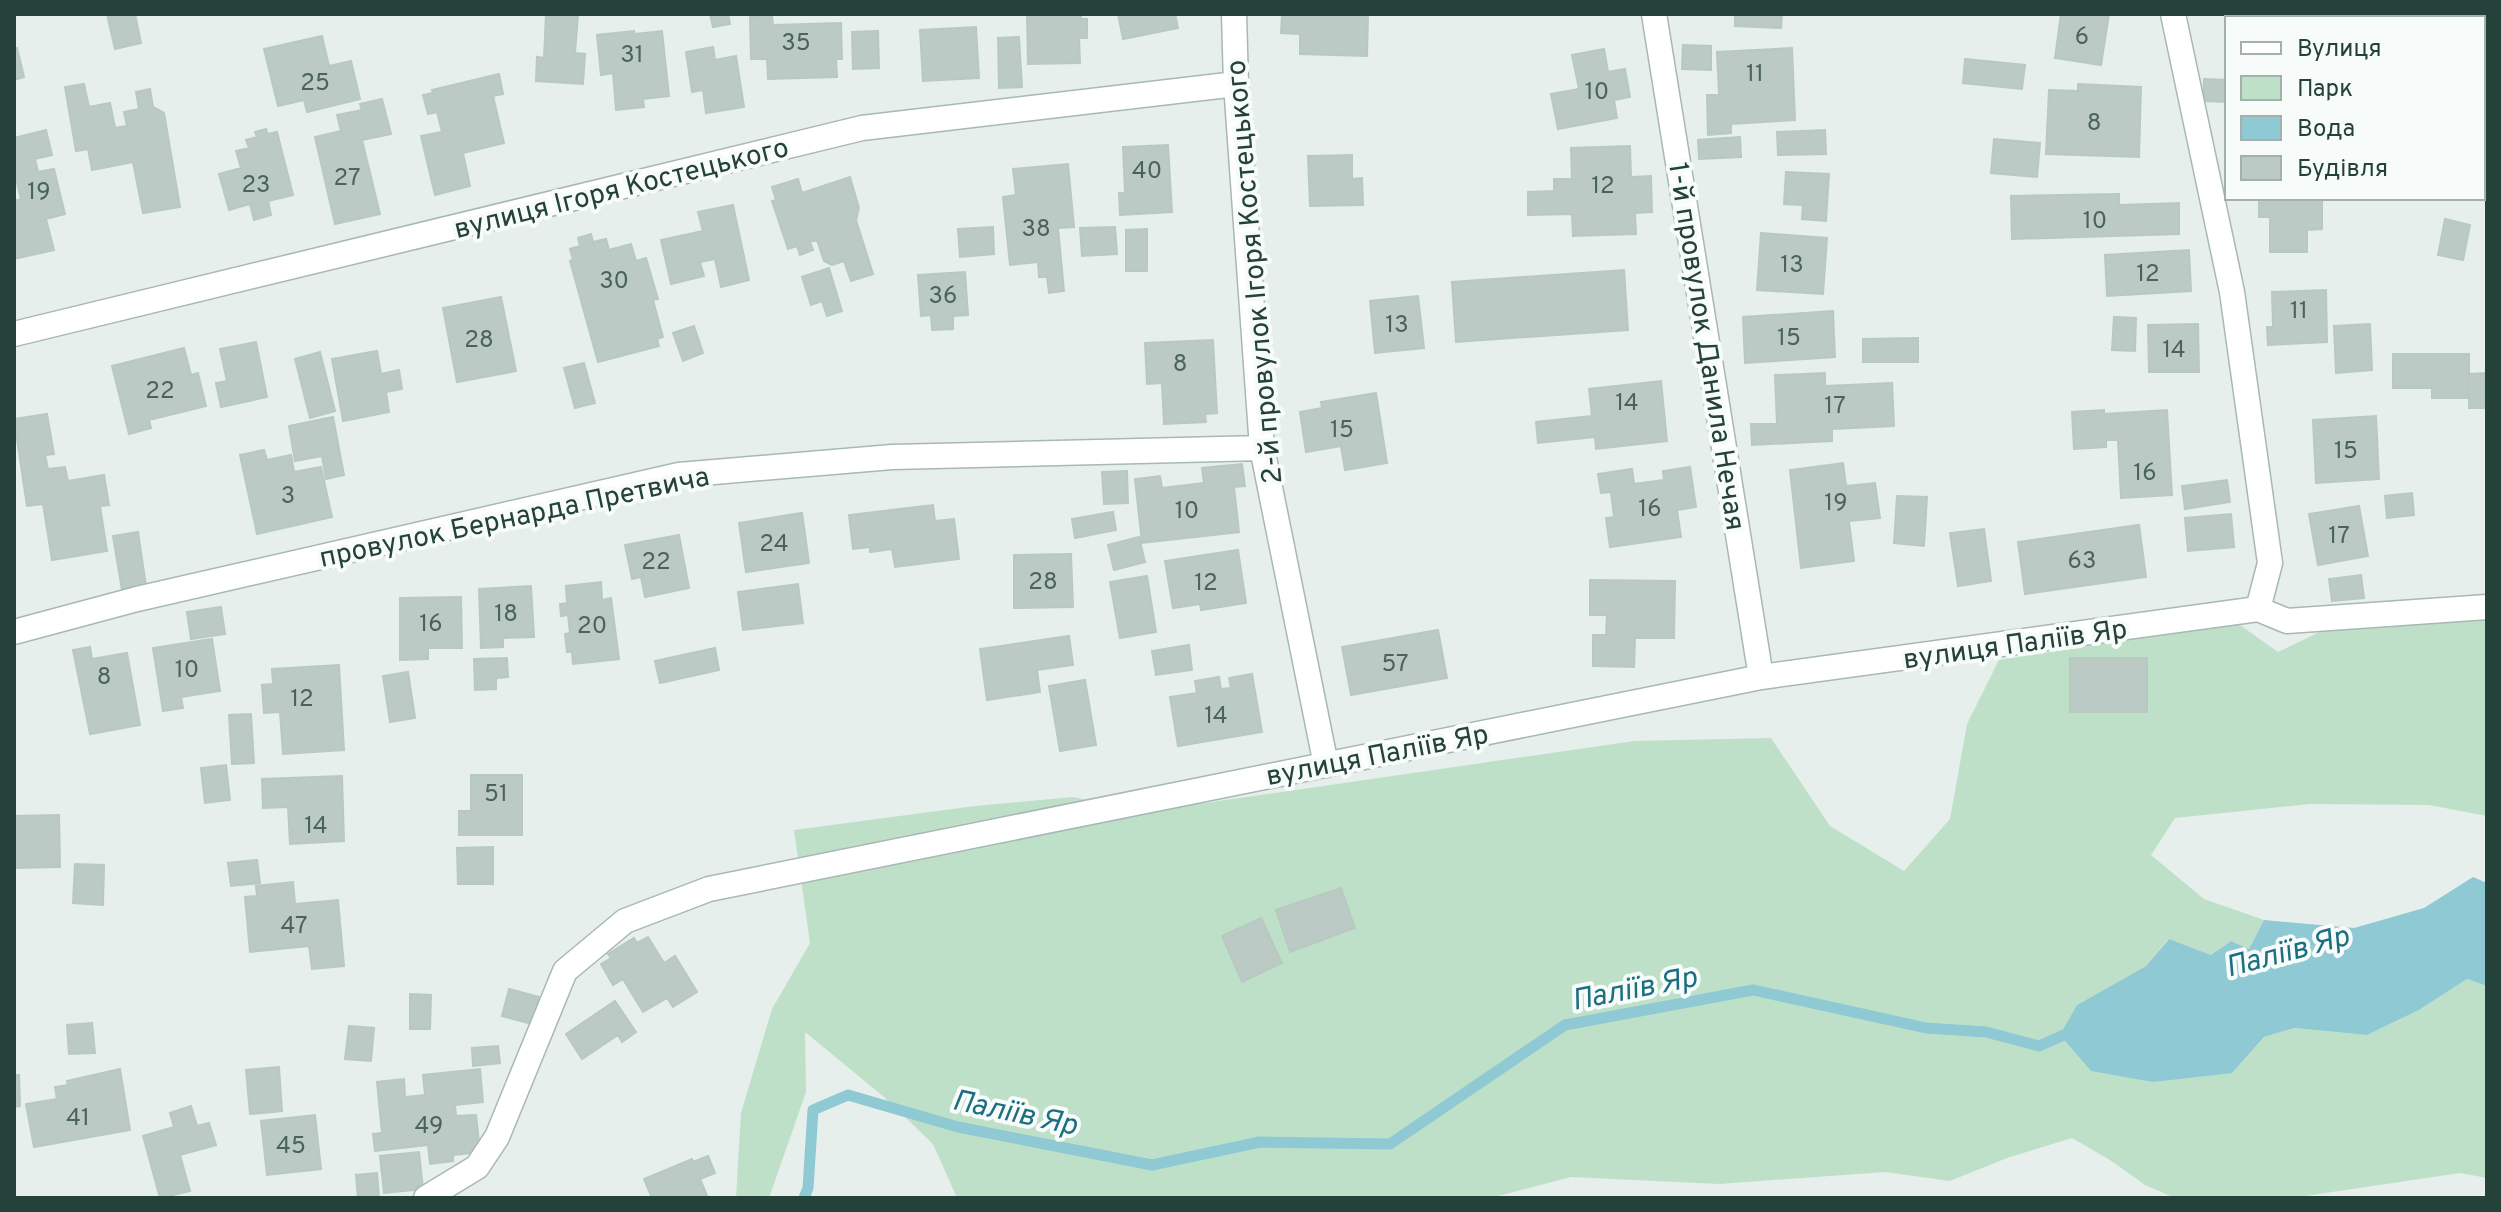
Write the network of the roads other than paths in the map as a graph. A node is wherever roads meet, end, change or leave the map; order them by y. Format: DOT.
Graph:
graph roads {
  1 [pos="1234,14"];
  2 [pos="1654,14"];
  3 [pos="2173,14"];
  4 [pos="1236,84"];
  5 [pos="14,334"];
  6 [pos="1262,448"];
  7 [pos="2487,607"];
  8 [pos="2258,609"];
  9 [pos="14,632"];
  10 [pos="1761,677"];
  11 [pos="1326,765"];
  12 [pos="426,1198"];
  1 -- 4 [label="street, 2-й провулок Ігоря Костецького"];
  2 -- 10 [label="street, 1-й провулок Данила Нечая"];
  3 -- 8 [label="street"];
  4 -- 5 [label="street, вулиця Ігоря Костецького"];
  4 -- 6 [label="street, 2-й провулок Ігоря Костецького"];
  6 -- 9 [label="street, провулок Бернарда Претвича"];
  6 -- 11 [label="street, 2-й провулок Ігоря Костецького"];
  7 -- 8 [label="street, вулиця Паліїв Яр"];
  8 -- 10 [label="street, вулиця Паліїв Яр"];
  10 -- 11 [label="street, вулиця Паліїв Яр"];
  11 -- 12 [label="street, вулиця Паліїв Яр"];
}
